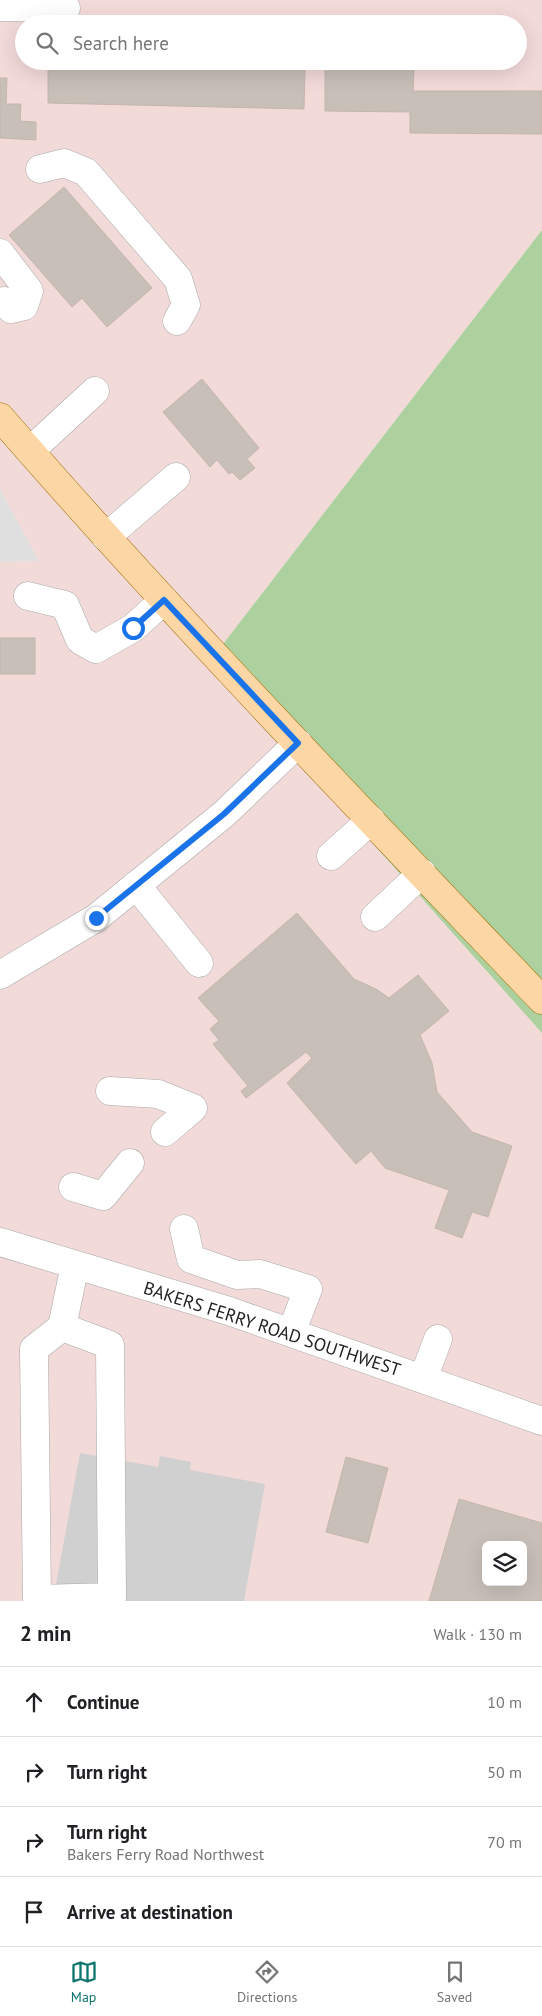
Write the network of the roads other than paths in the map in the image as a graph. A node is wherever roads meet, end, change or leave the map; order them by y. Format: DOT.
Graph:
graph roads {
  1 [pos="0,7"];
  2 [pos="66,8"];
  3 [pos="40,169"];
  4 [pos="0,254"];
  5 [pos="4,300"];
  6 [pos="177,321"];
  7 [pos="95,390"];
  8 [pos="0,416"];
  9 [pos="30,451"];
  10 [pos="176,478"];
  11 [pos="106,537"];
  12 [pos="28,596"];
  13 [pos="164,600"];
  14 [pos="298,743"];
  15 [pos="371,820"];
  16 [pos="331,856"];
  17 [pos="422,873"];
  18 [pos="136,886"];
  19 [pos="375,917"];
  20 [pos="199,963"];
  21 [pos="0,976"];
  22 [pos="542,1000"];
  23 [pos="110,1092"];
  24 [pos="165,1132"];
  25 [pos="130,1163"];
  26 [pos="73,1187"];
  27 [pos="184,1229"];
  28 [pos="0,1242"];
  29 [pos="75,1265"];
  30 [pos="62,1328"];
  31 [pos="292,1333"];
  32 [pos="438,1339"];
  33 [pos="423,1380"];
  34 [pos="542,1421"];
  35 [pos="37,1600"];
  1 -- 2 [label="street"];
  3 -- 6 [label="street"];
  4 -- 5 [label="street"];
  7 -- 9 [label="street"];
  8 -- 9 [label="main road"];
  9 -- 11 [label="main road"];
  10 -- 11 [label="street"];
  11 -- 13 [label="main road"];
  12 -- 13 [label="street"];
  13 -- 14 [label="main road"];
  14 -- 15 [label="main road"];
  14 -- 18 [label="street"];
  15 -- 16 [label="street"];
  15 -- 17 [label="main road"];
  17 -- 19 [label="street"];
  17 -- 22 [label="main road"];
  18 -- 20 [label="street"];
  18 -- 21 [label="street"];
  23 -- 24 [label="street"];
  25 -- 26 [label="street"];
  27 -- 31 [label="street"];
  28 -- 29 [label="street, BAKERS FERRY ROAD SOUTHWEST"];
  29 -- 30 [label="street"];
  29 -- 31 [label="street, BAKERS FERRY ROAD SOUTHWEST"];
  30 -- 35 [label="street"];
  30 -- 35 [label="street"];
  31 -- 33 [label="street, BAKERS FERRY ROAD SOUTHWEST"];
  32 -- 33 [label="street"];
  33 -- 34 [label="street, BAKERS FERRY ROAD SOUTHWEST"];
}
